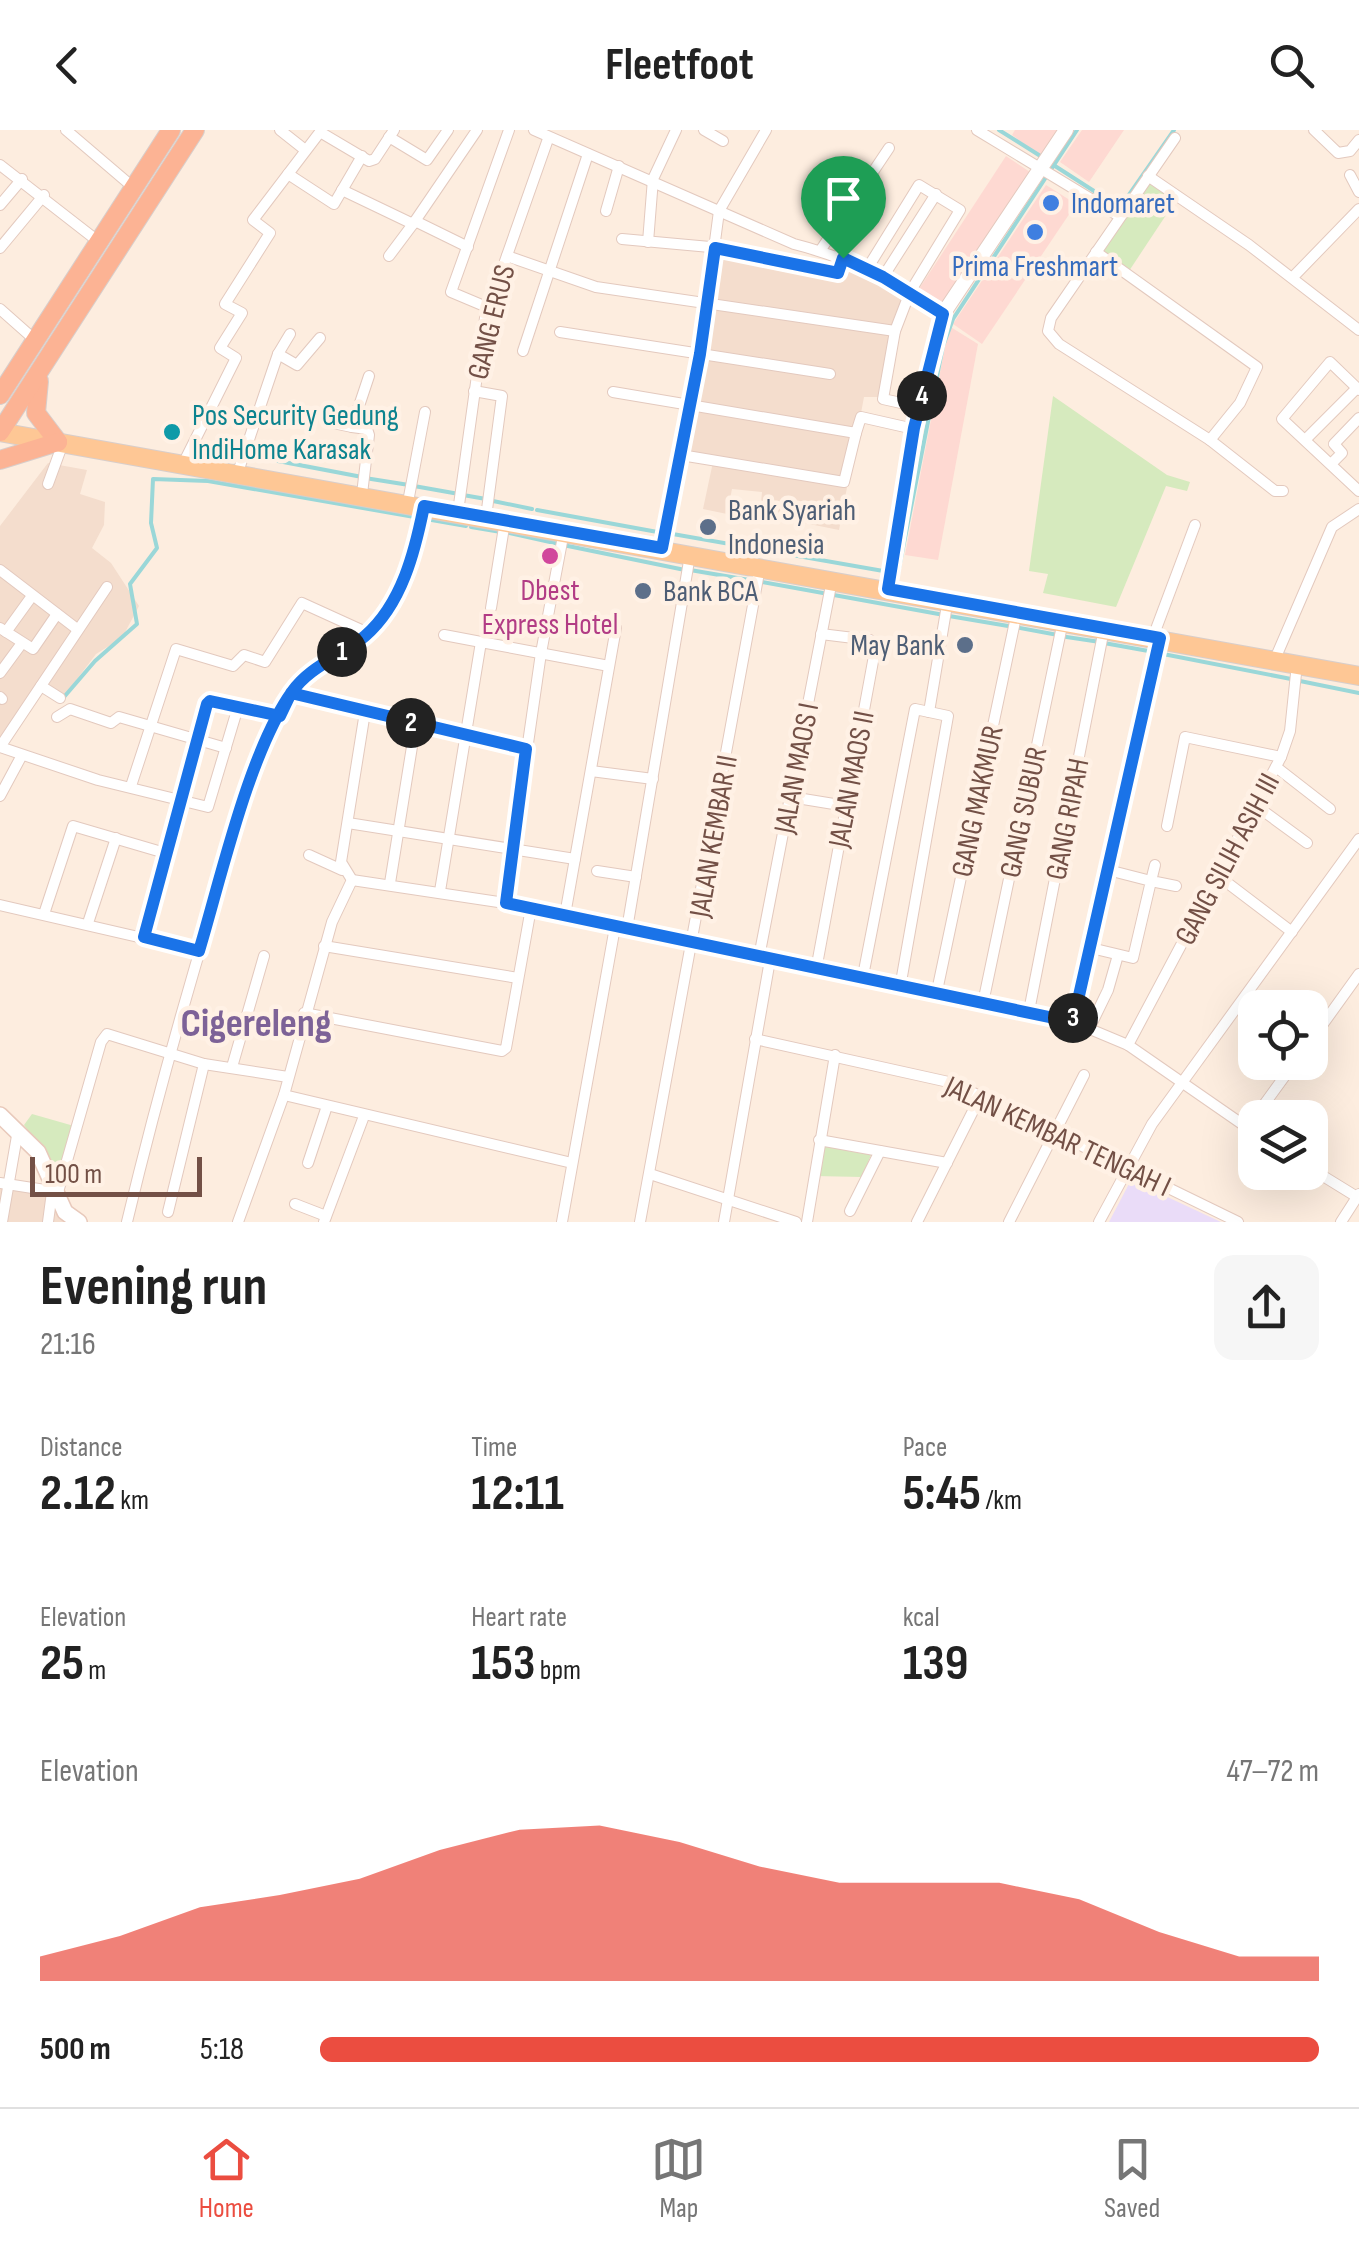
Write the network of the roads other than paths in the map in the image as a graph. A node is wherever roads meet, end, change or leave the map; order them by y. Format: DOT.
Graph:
graph roads {
  1 [pos="66,130"];
  2 [pos="172,130"];
  3 [pos="195,130"];
  4 [pos="280,130"];
  5 [pos="448,130"];
  6 [pos="476,130"];
  7 [pos="509,130"];
  8 [pos="534,130"];
  9 [pos="566,130"];
  10 [pos="676,130"];
  11 [pos="704,130"];
  12 [pos="766,130"];
  13 [pos="977,130"];
  14 [pos="1066,130"];
  15 [pos="1314,130"];
  16 [pos="391,133"];
  17 [pos="1175,138"];
  18 [pos="1359,140"];
  19 [pos="554,141"];
  20 [pos="723,141"];
  21 [pos="889,148"];
  22 [pos="304,149"];
  23 [pos="588,154"];
  24 [pos="362,156"];
  25 [pos="0,165"];
  26 [pos="618,166"];
  27 [pos="1045,172"];
  28 [pos="288,174"];
  29 [pos="1350,175"];
  30 [pos="1148,176"];
  31 [pos="22,179"];
  32 [pos="654,179"];
  33 [pos="134,188"];
  34 [pos="342,190"];
  35 [pos="1359,192"];
  36 [pos="936,194"];
  37 [pos="44,195"];
  38 [pos="0,205"];
  39 [pos="1359,209"];
  40 [pos="606,211"];
  41 [pos="719,211"];
  42 [pos="1119,216"];
  43 [pos="414,222"];
  44 [pos="622,239"];
  45 [pos="99,242"];
  46 [pos="648,242"];
  47 [pos="468,247"];
  48 [pos="0,248"];
  49 [pos="715,248"];
  50 [pos="822,248"];
  51 [pos="1096,252"];
  52 [pos="390,256"];
  53 [pos="507,256"];
  54 [pos="843,258"];
  55 [pos="867,270"];
  56 [pos="547,273"];
  57 [pos="883,277"];
  58 [pos="1293,277"];
  59 [pos="910,292"];
  60 [pos="708,302"];
  61 [pos="489,308"];
  62 [pos="0,309"];
  63 [pos="943,314"];
  64 [pos="1359,330"];
  65 [pos="895,331"];
  66 [pos="560,332"];
  67 [pos="290,334"];
  68 [pos="320,338"];
  69 [pos="30,348"];
  70 [pos="523,351"];
  71 [pos="278,354"];
  72 [pos="700,354"];
  73 [pos="44,364"];
  74 [pos="830,374"];
  75 [pos="368,376"];
  76 [pos="0,382"];
  77 [pos="1358,389"];
  78 [pos="474,391"];
  79 [pos="613,392"];
  80 [pos="0,395"];
  81 [pos="690,404"];
  82 [pos="920,406"];
  83 [pos="425,412"];
  84 [pos="1359,418"];
  85 [pos="328,422"];
  86 [pos="352,427"];
  87 [pos="914,428"];
  88 [pos="0,432"];
  89 [pos="856,433"];
  90 [pos="1306,439"];
  91 [pos="1210,440"];
  92 [pos="61,442"];
  93 [pos="681,455"];
  94 [pos="0,460"];
  95 [pos="184,462"];
  96 [pos="1331,464"];
  97 [pos="238,472"];
  98 [pos="48,484"];
  99 [pos="1283,491"];
  100 [pos="1359,491"];
  101 [pos="362,494"];
  102 [pos="1359,509"];
  103 [pos="418,512"];
  104 [pos="458,512"];
  105 [pos="486,516"];
  106 [pos="505,520"];
  107 [pos="1195,525"];
  108 [pos="564,531"];
  109 [pos="662,548"];
  110 [pos="691,554"];
  111 [pos="760,566"];
  112 [pos="0,570"];
  113 [pos="831,586"];
  114 [pos="106,587"];
  115 [pos="888,589"];
  116 [pos="32,596"];
  117 [pos="948,599"];
  118 [pos="491,608"];
  119 [pos="56,614"];
  120 [pos="1016,620"];
  121 [pos="1063,620"];
  122 [pos="77,628"];
  123 [pos="616,628"];
  124 [pos="1104,628"];
  125 [pos="3,630"];
  126 [pos="368,633"];
  127 [pos="821,634"];
  128 [pos="444,636"];
  129 [pos="1156,637"];
  130 [pos="481,642"];
  131 [pos="22,643"];
  132 [pos="541,653"];
  133 [pos="1275,659"];
  134 [pos="1297,664"];
  135 [pos="609,666"];
  136 [pos="0,673"];
  137 [pos="1359,676"];
  138 [pos="40,687"];
  139 [pos="291,693"];
  140 [pos="60,698"];
  141 [pos="238,707"];
  142 [pos="364,712"];
  143 [pos="930,712"];
  144 [pos="280,716"];
  145 [pos="57,717"];
  146 [pos="148,725"];
  147 [pos="418,726"];
  148 [pos="466,735"];
  149 [pos="197,740"];
  150 [pos="226,748"];
  151 [pos="526,749"];
  152 [pos="22,755"];
  153 [pos="1278,762"];
  154 [pos="591,771"];
  155 [pos="653,779"];
  156 [pos="131,786"];
  157 [pos="0,796"];
  158 [pos="791,796"];
  159 [pos="178,801"];
  160 [pos="1255,805"];
  161 [pos="846,806"];
  162 [pos="1330,808"];
  163 [pos="348,823"];
  164 [pos="1168,826"];
  165 [pos="398,831"];
  166 [pos="116,838"];
  167 [pos="449,839"];
  168 [pos="1359,839"];
  169 [pos="1308,843"];
  170 [pos="511,847"];
  171 [pos="165,853"];
  172 [pos="309,855"];
  173 [pos="575,860"];
  174 [pos="1155,865"];
  175 [pos="342,870"];
  176 [pos="1108,870"];
  177 [pos="597,871"];
  178 [pos="1218,874"];
  179 [pos="636,877"];
  180 [pos="352,880"];
  181 [pos="1152,881"];
  182 [pos="390,883"];
  183 [pos="1176,886"];
  184 [pos="440,890"];
  185 [pos="506,903"];
  186 [pos="0,905"];
  187 [pos="530,908"];
  188 [pos="44,914"];
  189 [pos="565,915"];
  190 [pos="88,923"];
  191 [pos="621,928"];
  192 [pos="1292,932"];
  193 [pos="144,937"];
  194 [pos="694,944"];
  195 [pos="324,946"];
  196 [pos="1090,948"];
  197 [pos="199,951"];
  198 [pos="1118,955"];
  199 [pos="264,956"];
  200 [pos="764,959"];
  201 [pos="816,970"];
  202 [pos="1359,974"];
  203 [pos="864,976"];
  204 [pos="518,978"];
  205 [pos="901,982"];
  206 [pos="938,986"];
  207 [pos="983,1003"];
  208 [pos="1029,1011"];
  209 [pos="304,1013"];
  210 [pos="1328,1017"];
  211 [pos="1073,1022"];
  212 [pos="1090,1027"];
  213 [pos="755,1039"];
  214 [pos="1128,1044"];
  215 [pos="166,1054"];
  216 [pos="835,1054"];
  217 [pos="204,1064"];
  218 [pos="232,1067"];
  219 [pos="1084,1075"];
  220 [pos="288,1077"];
  221 [pos="1183,1084"];
  222 [pos="284,1095"];
  223 [pos="980,1096"];
  224 [pos="327,1106"];
  225 [pos="0,1114"];
  226 [pos="364,1116"];
  227 [pos="1238,1122"];
  228 [pos="18,1128"];
  229 [pos="1053,1133"];
  230 [pos="819,1140"];
  231 [pos="880,1151"];
  232 [pos="308,1162"];
  233 [pos="572,1162"];
  234 [pos="947,1162"];
  235 [pos="1126,1169"];
  236 [pos="650,1174"];
  237 [pos="1328,1178"];
  238 [pos="4,1183"];
  239 [pos="55,1192"];
  240 [pos="728,1196"];
  241 [pos="1358,1196"];
  242 [pos="295,1204"];
  243 [pos="850,1211"];
  244 [pos="168,1212"];
  245 [pos="325,1219"];
  246 [pos="76,1221"];
  247 [pos="2,1222"];
  248 [pos="48,1222"];
  249 [pos="127,1222"];
  250 [pos="238,1222"];
  251 [pos="562,1222"];
  252 [pos="640,1222"];
  253 [pos="724,1222"];
  254 [pos="796,1222"];
  255 [pos="807,1222"];
  256 [pos="917,1222"];
  257 [pos="1010,1222"];
  258 [pos="1098,1222"];
  259 [pos="1238,1222"];
  260 [pos="1341,1222"];
  1 -- 33 [label="street"];
  2 -- 33 [label="highway"];
  3 -- 73 [label="highway"];
  4 -- 22 [label="street"];
  5 -- 16 [label="street"];
  6 -- 43 [label="street"];
  7 -- 47 [label="street"];
  8 -- 19 [label="street"];
  9 -- 19 [label="street, GANG ERUS"];
  10 -- 32 [label="street"];
  11 -- 20 [label="street"];
  12 -- 41 [label="street"];
  13 -- 27 [label="street"];
  14 -- 27 [label="street"];
  15 -- 18 [label="street"];
  16 -- 24 [label="street"];
  17 -- 30 [label="street"];
  19 -- 23 [label="street"];
  19 -- 53 [label="street, GANG ERUS"];
  21 -- 50 [label="street"];
  22 -- 24 [label="street"];
  22 -- 28 [label="street"];
  23 -- 26 [label="street"];
  23 -- 56 [label="street"];
  24 -- 34 [label="street"];
  25 -- 31 [label="street"];
  26 -- 32 [label="street"];
  26 -- 40 [label="street"];
  27 -- 42 [label="street"];
  27 -- 63 [label="street"];
  28 -- 34 [label="street"];
  28 -- 95 [label="street"];
  29 -- 35 [label="street"];
  30 -- 42 [label="street"];
  30 -- 58 [label="street"];
  31 -- 37 [label="street"];
  31 -- 38 [label="street"];
  32 -- 41 [label="street"];
  32 -- 46 [label="street"];
  33 -- 45 [label="highway"];
  34 -- 43 [label="street"];
  36 -- 55 [label="street"];
  36 -- 57 [label="street"];
  36 -- 59 [label="street"];
  37 -- 45 [label="street"];
  37 -- 48 [label="street"];
  39 -- 58 [label="street"];
  41 -- 49 [label="street"];
  41 -- 50 [label="street"];
  42 -- 51 [label="street"];
  43 -- 47 [label="street"];
  43 -- 52 [label="street"];
  44 -- 46 [label="street"];
  45 -- 69 [label="highway"];
  46 -- 49 [label="street"];
  47 -- 61 [label="street"];
  49 -- 54 [label="street"];
  49 -- 60 [label="street"];
  50 -- 54 [label="street"];
  51 -- 91 [label="street"];
  51 -- 91 [label="street"];
  53 -- 56 [label="street"];
  53 -- 61 [label="street, GANG ERUS"];
  54 -- 55 [label="street"];
  55 -- 57 [label="street"];
  56 -- 60 [label="street"];
  56 -- 70 [label="street"];
  57 -- 59 [label="street"];
  58 -- 64 [label="street"];
  59 -- 63 [label="street"];
  59 -- 65 [label="street"];
  60 -- 65 [label="street"];
  60 -- 72 [label="street"];
  61 -- 78 [label="street, GANG ERUS"];
  62 -- 69 [label="street"];
  63 -- 82 [label="street"];
  65 -- 82 [label="street"];
  66 -- 72 [label="street"];
  67 -- 71 [label="street"];
  68 -- 71 [label="street"];
  69 -- 76 [label="highway"];
  69 -- 80 [label="highway"];
  71 -- 97 [label="street"];
  72 -- 74 [label="street"];
  72 -- 81 [label="street"];
  73 -- 88 [label="highway"];
  73 -- 92 [label="highway"];
  75 -- 86 [label="street"];
  77 -- 90 [label="street"];
  77 -- 90 [label="street"];
  78 -- 104 [label="street, GANG ERUS"];
  78 -- 105 [label="street"];
  79 -- 81 [label="street"];
  81 -- 89 [label="street"];
  81 -- 93 [label="street"];
  82 -- 87 [label="street"];
  83 -- 103 [label="street"];
  84 -- 96 [label="street"];
  85 -- 86 [label="street"];
  86 -- 101 [label="street"];
  87 -- 89 [label="street"];
  87 -- 115 [label="street"];
  88 -- 92 [label="main road"];
  89 -- 93 [label="street"];
  90 -- 96 [label="street"];
  91 -- 99 [label="street"];
  92 -- 94 [label="highway"];
  92 -- 95 [label="main road"];
  92 -- 98 [label="street"];
  93 -- 109 [label="street"];
  95 -- 97 [label="main road"];
  96 -- 100 [label="street"];
  97 -- 101 [label="main road"];
  101 -- 103 [label="main road"];
  102 -- 133 [label="street"];
  103 -- 104 [label="main road"];
  103 -- 126 [label="street"];
  104 -- 105 [label="main road"];
  105 -- 106 [label="main road"];
  106 -- 108 [label="main road"];
  106 -- 118 [label="street"];
  107 -- 129 [label="street"];
  108 -- 109 [label="main road"];
  108 -- 132 [label="street"];
  109 -- 110 [label="main road"];
  110 -- 111 [label="main road"];
  110 -- 155 [label="street"];
  111 -- 113 [label="main road"];
  111 -- 194 [label="street, JALAN KEMBAR II"];
  112 -- 116 [label="street"];
  113 -- 115 [label="main road"];
  113 -- 127 [label="street, JALAN MAOS I"];
  114 -- 122 [label="street"];
  115 -- 117 [label="main road"];
  116 -- 119 [label="street"];
  116 -- 125 [label="street"];
  117 -- 120 [label="main road"];
  117 -- 143 [label="street"];
  119 -- 122 [label="street"];
  119 -- 131 [label="street"];
  120 -- 121 [label="main road"];
  120 -- 206 [label="street, GANG MAKMUR"];
  121 -- 124 [label="main road"];
  121 -- 207 [label="street, GANG SUBUR"];
  122 -- 138 [label="street"];
  123 -- 135 [label="street"];
  124 -- 129 [label="main road"];
  124 -- 208 [label="street, GANG RIPAH"];
  125 -- 131 [label="street"];
  126 -- 139 [label="street"];
  126 -- 146 [label="street"];
  127 -- 158 [label="street, JALAN MAOS I"];
  127 -- 161 [label="street, JALAN MAOS II"];
  128 -- 130 [label="street"];
  129 -- 133 [label="main road"];
  129 -- 176 [label="street"];
  130 -- 132 [label="street"];
  130 -- 148 [label="street"];
  131 -- 136 [label="street"];
  132 -- 135 [label="street"];
  132 -- 151 [label="street"];
  133 -- 134 [label="main road"];
  134 -- 137 [label="main road"];
  134 -- 153 [label="street, GANG SILIH ASIH III"];
  135 -- 154 [label="street"];
  138 -- 140 [label="street"];
  138 -- 152 [label="street"];
  139 -- 142 [label="street"];
  139 -- 144 [label="street"];
  141 -- 144 [label="street"];
  141 -- 149 [label="street"];
  141 -- 150 [label="street"];
  142 -- 147 [label="street"];
  142 -- 163 [label="street"];
  143 -- 203 [label="street"];
  143 -- 205 [label="street"];
  144 -- 197 [label="street"];
  145 -- 146 [label="street"];
  146 -- 149 [label="street"];
  146 -- 156 [label="street"];
  147 -- 148 [label="street"];
  147 -- 165 [label="street"];
  148 -- 151 [label="street"];
  148 -- 167 [label="street"];
  149 -- 150 [label="street"];
  149 -- 159 [label="street"];
  150 -- 159 [label="street"];
  151 -- 170 [label="street"];
  152 -- 156 [label="street"];
  152 -- 157 [label="street"];
  153 -- 160 [label="street, GANG SILIH ASIH III"];
  153 -- 162 [label="street"];
  153 -- 164 [label="street"];
  154 -- 155 [label="street"];
  154 -- 173 [label="street"];
  155 -- 179 [label="street"];
  156 -- 159 [label="street"];
  158 -- 161 [label="street"];
  158 -- 200 [label="street, JALAN MAOS I"];
  159 -- 171 [label="street"];
  160 -- 169 [label="street"];
  160 -- 178 [label="street, GANG SILIH ASIH III"];
  161 -- 201 [label="street, JALAN MAOS II"];
  163 -- 165 [label="street"];
  163 -- 175 [label="street"];
  165 -- 167 [label="street"];
  165 -- 182 [label="street"];
  166 -- 171 [label="street"];
  166 -- 188 [label="street"];
  166 -- 190 [label="street"];
  167 -- 170 [label="street"];
  167 -- 184 [label="street"];
  168 -- 192 [label="street"];
  170 -- 173 [label="street"];
  170 -- 185 [label="street"];
  171 -- 193 [label="street"];
  172 -- 175 [label="street"];
  173 -- 189 [label="street"];
  174 -- 181 [label="street"];
  175 -- 180 [label="street"];
  176 -- 181 [label="street"];
  176 -- 196 [label="street"];
  177 -- 179 [label="street"];
  178 -- 192 [label="street"];
  178 -- 214 [label="street, GANG SILIH ASIH III"];
  179 -- 191 [label="street"];
  180 -- 182 [label="street"];
  180 -- 195 [label="street"];
  181 -- 183 [label="street"];
  181 -- 198 [label="street"];
  182 -- 184 [label="street"];
  184 -- 185 [label="street"];
  185 -- 187 [label="street"];
  186 -- 188 [label="street"];
  187 -- 189 [label="street"];
  187 -- 204 [label="street"];
  188 -- 190 [label="street"];
  189 -- 191 [label="street"];
  190 -- 193 [label="street"];
  191 -- 194 [label="street"];
  191 -- 233 [label="street"];
  192 -- 221 [label="street"];
  193 -- 197 [label="street"];
  194 -- 200 [label="street"];
  194 -- 236 [label="street, JALAN KEMBAR II"];
  195 -- 204 [label="street"];
  195 -- 209 [label="street"];
  196 -- 198 [label="street"];
  196 -- 211 [label="street"];
  197 -- 215 [label="street"];
  198 -- 212 [label="street"];
  199 -- 218 [label="street"];
  200 -- 201 [label="street"];
  200 -- 213 [label="street, JALAN MAOS I"];
  201 -- 203 [label="street"];
  202 -- 210 [label="street"];
  203 -- 205 [label="street"];
  204 -- 209 [label="street"];
  205 -- 206 [label="street"];
  206 -- 207 [label="street"];
  207 -- 208 [label="street"];
  208 -- 211 [label="street"];
  209 -- 220 [label="street"];
  211 -- 212 [label="street"];
  212 -- 214 [label="street"];
  213 -- 216 [label="street, JALAN KEMBAR TENGAH I"];
  213 -- 240 [label="street, JALAN MAOS I"];
  214 -- 221 [label="street"];
  215 -- 217 [label="street"];
  215 -- 239 [label="street"];
  215 -- 249 [label="street"];
  216 -- 223 [label="street, JALAN KEMBAR TENGAH I"];
  216 -- 230 [label="street"];
  217 -- 218 [label="street"];
  217 -- 244 [label="street"];
  218 -- 220 [label="street"];
  219 -- 229 [label="street"];
  220 -- 222 [label="street"];
  221 -- 227 [label="street"];
  221 -- 235 [label="street"];
  222 -- 224 [label="street"];
  222 -- 250 [label="street"];
  223 -- 229 [label="street, JALAN KEMBAR TENGAH I"];
  223 -- 234 [label="street"];
  224 -- 226 [label="street"];
  224 -- 232 [label="street"];
  225 -- 228 [label="main road"];
  226 -- 233 [label="street"];
  226 -- 245 [label="street"];
  228 -- 238 [label="street"];
  228 -- 239 [label="main road"];
  229 -- 235 [label="street, JALAN KEMBAR TENGAH I"];
  229 -- 257 [label="street"];
  230 -- 231 [label="street"];
  230 -- 255 [label="street"];
  231 -- 234 [label="street"];
  231 -- 243 [label="street"];
  233 -- 251 [label="street"];
  234 -- 256 [label="street"];
  235 -- 258 [label="street"];
  235 -- 259 [label="street, JALAN KEMBAR TENGAH I"];
  236 -- 240 [label="street"];
  236 -- 252 [label="street, JALAN KEMBAR II"];
  237 -- 241 [label="street"];
  238 -- 239 [label="street"];
  238 -- 247 [label="street"];
  239 -- 246 [label="main road"];
  239 -- 248 [label="street"];
  240 -- 253 [label="street, JALAN MAOS I"];
  240 -- 254 [label="street"];
  241 -- 260 [label="street"];
  242 -- 245 [label="street"];
}
